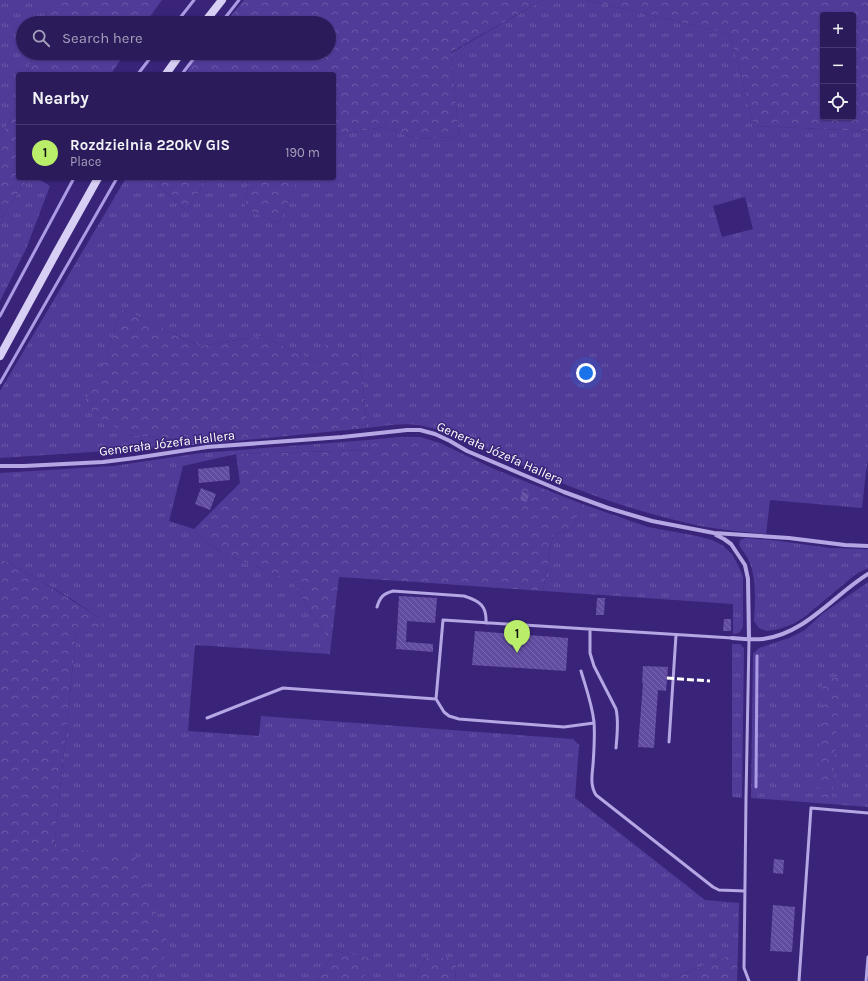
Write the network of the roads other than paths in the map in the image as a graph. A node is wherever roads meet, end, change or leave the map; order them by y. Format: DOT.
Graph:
graph roads {
  1 [pos="222,0"];
  2 [pos="209,16"];
  3 [pos="176,60"];
  4 [pos="167,72"];
  5 [pos="97,180"];
  6 [pos="0,356"];
  7 [pos="0,466"];
  8 [pos="714,533"];
  9 [pos="868,546"];
  10 [pos="868,574"];
  11 [pos="377,607"];
  12 [pos="486,623"];
  13 [pos="590,629"];
  14 [pos="676,635"];
  15 [pos="732,638"];
  16 [pos="749,639"];
  17 [pos="581,671"];
  18 [pos="436,699"];
  19 [pos="207,718"];
  20 [pos="594,723"];
  21 [pos="669,742"];
  22 [pos="616,748"];
  23 [pos="868,813"];
  24 [pos="745,891"];
  25 [pos="868,957"];
  26 [pos="749,981"];
  27 [pos="799,981"];
  28 [pos="866,981"];
  1 -- 2 [label="main road"];
  3 -- 4 [label="main road"];
  5 -- 6 [label="main road"];
  7 -- 8 [label="street, Generała Józefa Hallera"];
  8 -- 9 [label="street, Generała Józefa Hallera"];
  8 -- 16 [label="street"];
  10 -- 16 [label="street"];
  11 -- 12 [label="lane"];
  12 -- 13 [label="lane"];
  12 -- 18 [label="lane"];
  13 -- 14 [label="lane"];
  13 -- 22 [label="lane"];
  14 -- 15 [label="lane"];
  14 -- 21 [label="lane"];
  15 -- 16 [label="street"];
  16 -- 24 [label="lane"];
  17 -- 20 [label="lane"];
  18 -- 19 [label="lane"];
  18 -- 20 [label="lane"];
  20 -- 24 [label="lane"];
  23 -- 27 [label="lane"];
  24 -- 26 [label="lane"];
  25 -- 28 [label="lane"];
}
